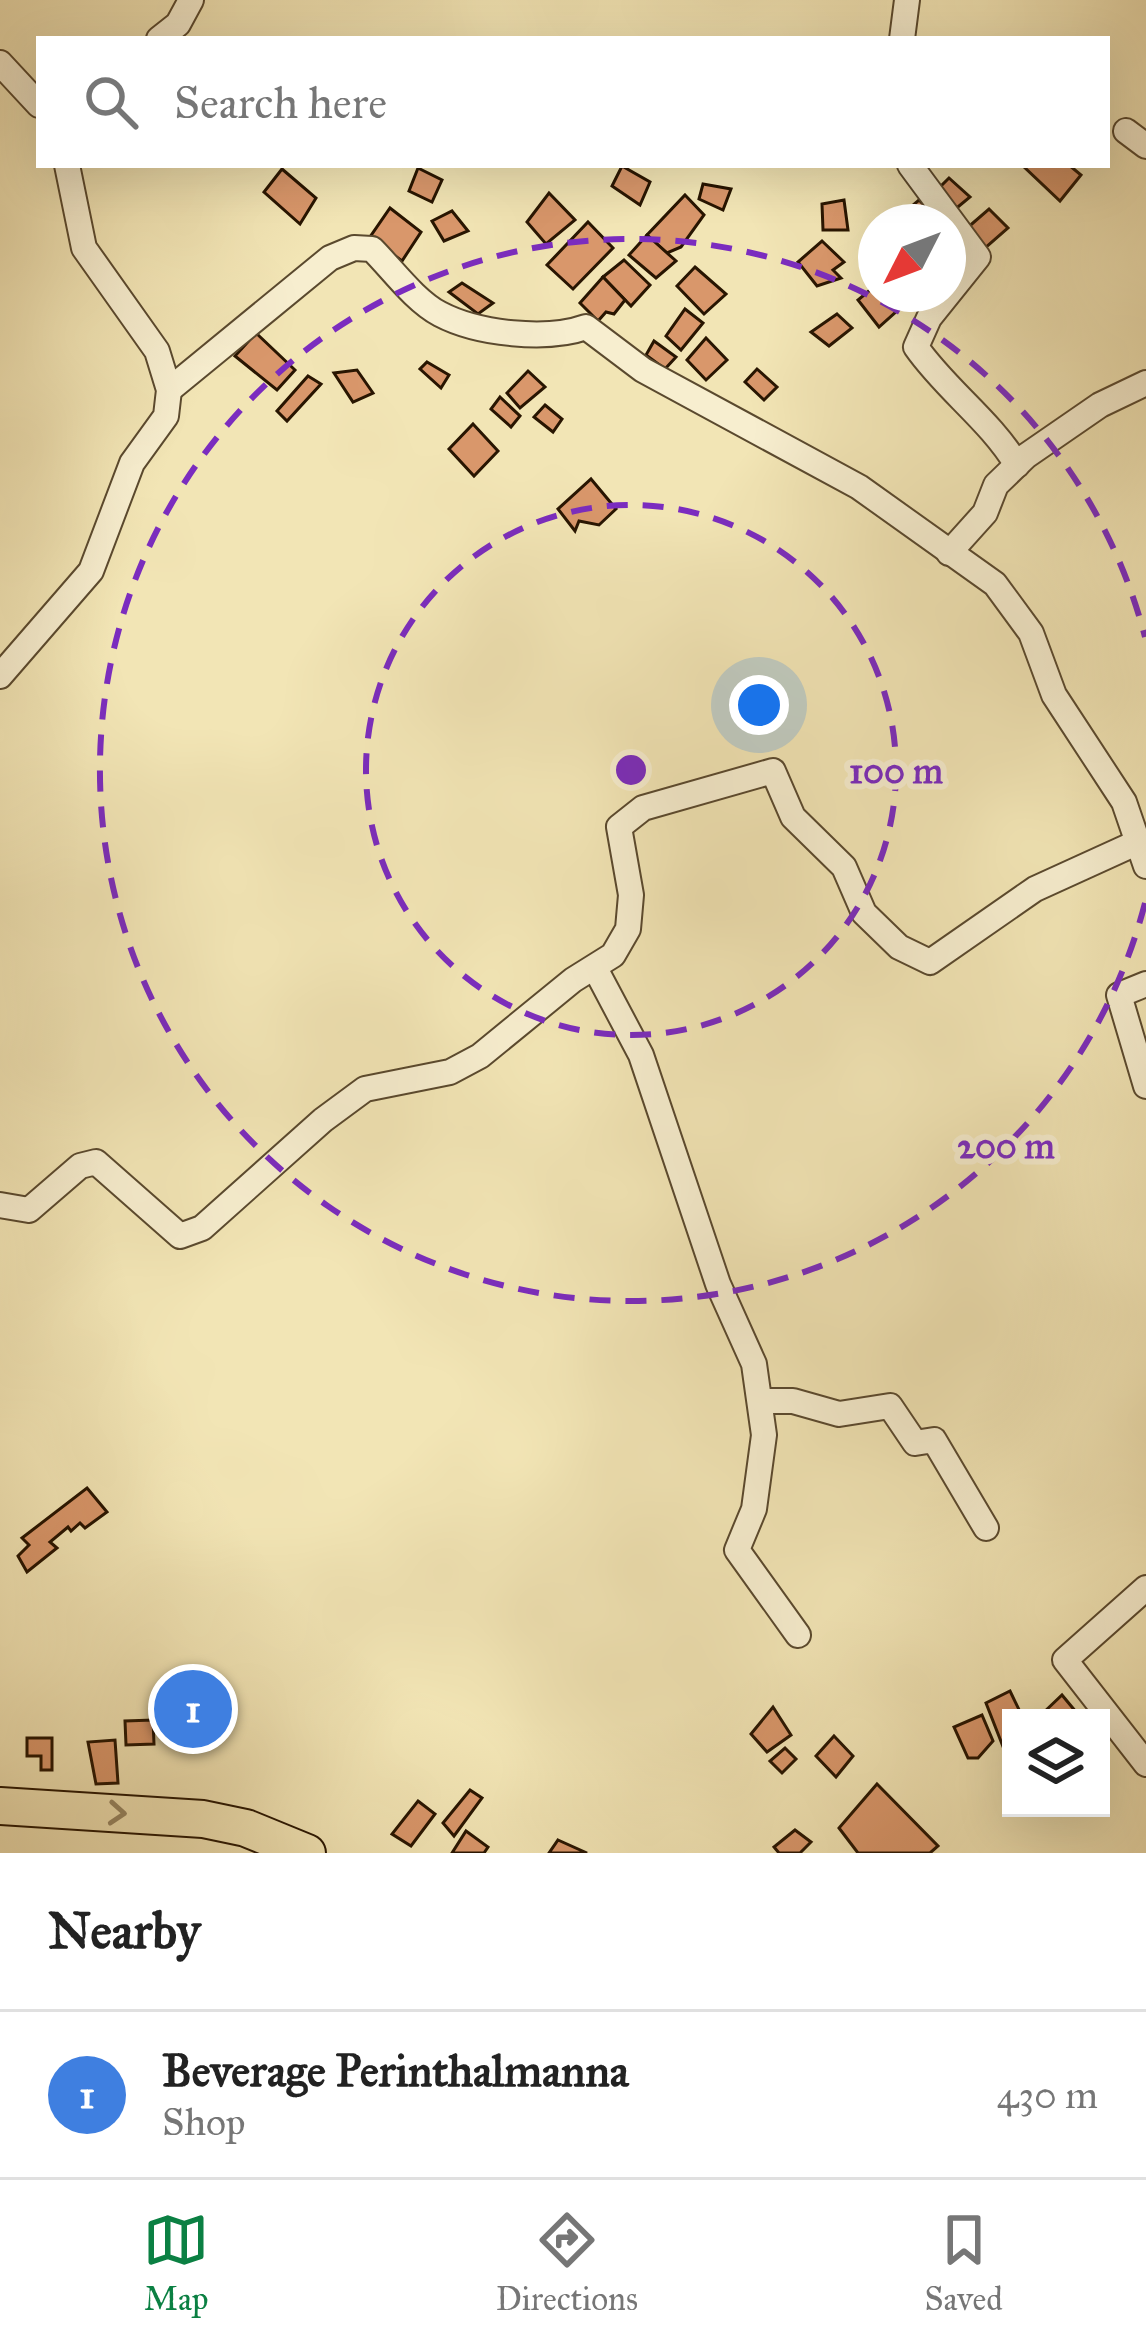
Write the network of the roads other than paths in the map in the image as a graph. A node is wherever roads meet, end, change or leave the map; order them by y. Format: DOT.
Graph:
graph roads {
  1 [pos="190,0"];
  2 [pos="907,0"];
  3 [pos="163,36"];
  4 [pos="902,36"];
  5 [pos="0,63"];
  6 [pos="36,102"];
  7 [pos="68,168"];
  8 [pos="912,168"];
  9 [pos="1146,383"];
  10 [pos="169,391"];
  11 [pos="1017,465"];
  12 [pos="949,553"];
  13 [pos="0,676"];
  14 [pos="1141,854"];
  15 [pos="596,970"];
  16 [pos="1146,984"];
  17 [pos="1146,1086"];
  18 [pos="0,1205"];
  19 [pos="763,1401"];
  20 [pos="986,1528"];
  21 [pos="1146,1588"];
  22 [pos="797,1635"];
  23 [pos="1146,1764"];
  24 [pos="0,1806"];
  25 [pos="307,1853"];
  1 -- 3 [label="street"];
  2 -- 4 [label="street"];
  5 -- 6 [label="street"];
  7 -- 10 [label="street"];
  8 -- 11 [label="street"];
  9 -- 11 [label="street"];
  10 -- 12 [label="street"];
  10 -- 13 [label="street"];
  11 -- 12 [label="street"];
  12 -- 14 [label="street"];
  14 -- 15 [label="street"];
  15 -- 18 [label="street"];
  15 -- 19 [label="street"];
  16 -- 17 [label="street"];
  19 -- 20 [label="street"];
  19 -- 22 [label="street"];
  21 -- 23 [label="street"];
  24 -- 25 [label="highway, one-way"];
}
